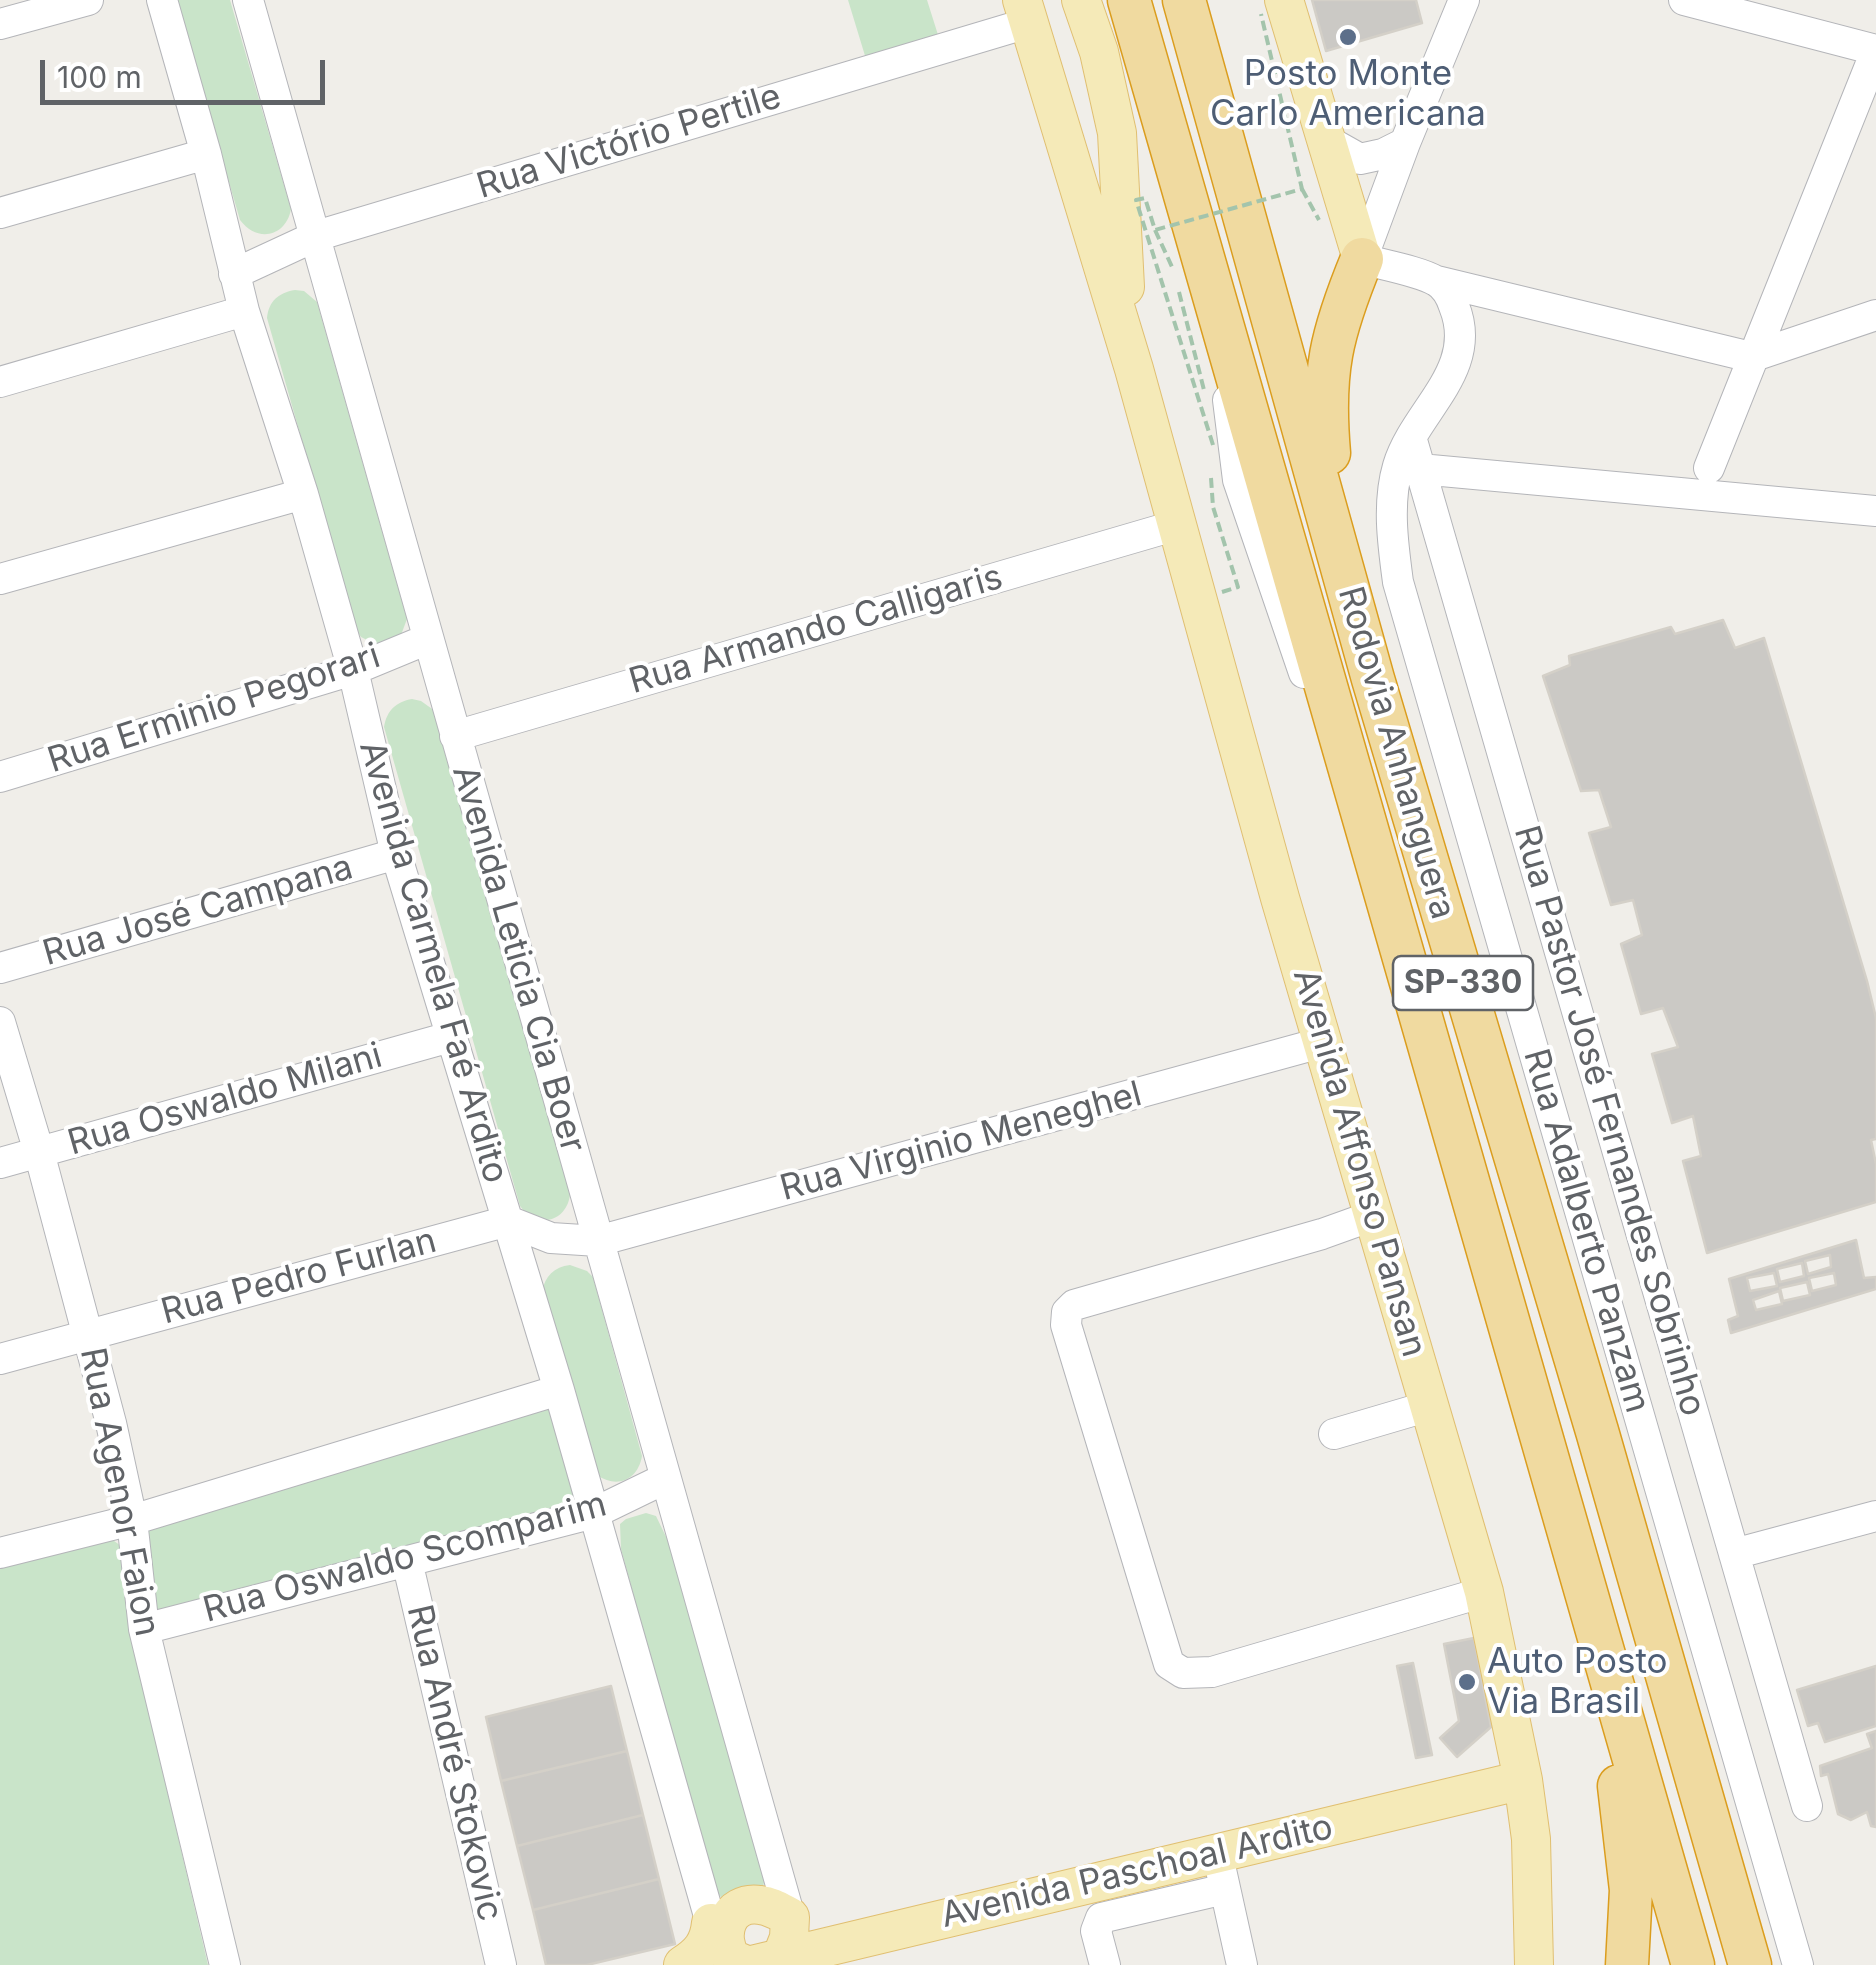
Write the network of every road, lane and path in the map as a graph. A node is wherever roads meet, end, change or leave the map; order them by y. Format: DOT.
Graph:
graph roads {
  1 [pos="88,0"];
  2 [pos="162,0"];
  3 [pos="248,0"];
  4 [pos="1129,0"];
  5 [pos="1184,0"];
  6 [pos="1204,0"];
  7 [pos="1464,0"];
  8 [pos="1684,0"];
  9 [pos="1082,2"];
  10 [pos="1272,7"];
  11 [pos="1025,12"];
  12 [pos="0,24"];
  13 [pos="1876,51"];
  14 [pos="1214,107"];
  15 [pos="1328,142"];
  16 [pos="1405,143"];
  17 [pos="206,154"];
  18 [pos="1302,189"];
  19 [pos="0,213"];
  20 [pos="1323,226"];
  21 [pos="1156,230"];
  22 [pos="316,236"];
  23 [pos="1362,259"];
  24 [pos="1173,269"];
  25 [pos="234,274"];
  26 [pos="1436,281"];
  27 [pos="1178,287"];
  28 [pos="244,311"];
  29 [pos="1876,315"];
  30 [pos="1751,357"];
  31 [pos="1134,369"];
  32 [pos="0,382"];
  33 [pos="1411,436"];
  34 [pos="1212,463"];
  35 [pos="1709,468"];
  36 [pos="1420,469"];
  37 [pos="303,494"];
  38 [pos="1876,511"];
  39 [pos="1177,524"];
  40 [pos="0,579"];
  41 [pos="1198,600"];
  42 [pos="428,639"];
  43 [pos="353,670"];
  44 [pos="1373,679"];
  45 [pos="455,736"];
  46 [pos="0,777"];
  47 [pos="396,854"];
  48 [pos="0,968"];
  49 [pos="0,1022"];
  50 [pos="450,1037"];
  51 [pos="1324,1042"];
  52 [pos="39,1152"];
  53 [pos="0,1164"];
  54 [pos="1374,1215"];
  55 [pos="508,1220"];
  56 [pos="598,1241"];
  57 [pos="89,1334"];
  58 [pos="0,1360"];
  59 [pos="559,1390"];
  60 [pos="1430,1406"];
  61 [pos="1334,1434"];
  62 [pos="664,1480"];
  63 [pos="594,1513"];
  64 [pos="1876,1516"];
  65 [pos="132,1520"];
  66 [pos="0,1554"];
  67 [pos="1734,1554"];
  68 [pos="407,1561"];
  69 [pos="1484,1592"];
  70 [pos="144,1629"];
  71 [pos="1617,1701"];
  72 [pos="1523,1780"];
  73 [pos="1807,1806"];
  74 [pos="1221,1871"];
  75 [pos="790,1917"];
  76 [pos="718,1926"];
  77 [pos="898,1930"];
  78 [pos="760,1962"];
  79 [pos="225,1965"];
  80 [pos="501,1965"];
  81 [pos="682,1965"];
  82 [pos="1105,1965"];
  83 [pos="1242,1965"];
  84 [pos="1534,1965"];
  85 [pos="1627,1965"];
  86 [pos="1694,1965"];
  87 [pos="1750,1965"];
  88 [pos="1798,1965"];
  1 -- 12 [label="street"];
  2 -- 17 [label="street, Avenida Carmela Faé Ardito"];
  3 -- 22 [label="street, Avenida Leticia Cia Boer"];
  4 -- 71 [label="highway, Rodovia Anhanguera / SP-330"];
  5 -- 14 [label="highway, Rodovia Anhanguera / SP-330"];
  6 -- 14 [label="street"];
  7 -- 16 [label="street"];
  8 -- 13 [label="street"];
  9 -- 11 [label="main road"];
  9 -- 31 [label="main road, Avenida Affonso Pansan"];
  10 -- 15 [label="main road"];
  10 -- 18 [label="path, bridge"];
  11 -- 22 [label="street, Rua Victório Pertile"];
  11 -- 31 [label="main road, Avenida Affonso Pansan"];
  13 -- 30 [label="street"];
  14 -- 44 [label="highway, Rodovia Anhanguera / SP-330"];
  15 -- 16 [label="street"];
  15 -- 23 [label="main road"];
  16 -- 23 [label="street"];
  17 -- 19 [label="street"];
  17 -- 25 [label="street, Avenida Carmela Faé Ardito"];
  18 -- 20 [label="path"];
  18 -- 21 [label="path, bridge"];
  21 -- 24 [label="path"];
  21 -- 27 [label="path, bridge"];
  22 -- 25 [label="street, Rua Victório Pertile"];
  22 -- 42 [label="street, Avenida Leticia Cia Boer"];
  23 -- 26 [label="street"];
  23 -- 44 [label="highway"];
  25 -- 28 [label="street, Avenida Carmela Faé Ardito"];
  26 -- 30 [label="street"];
  26 -- 33 [label="street, Rua Adalberto Panzam"];
  28 -- 32 [label="street"];
  28 -- 37 [label="street, Avenida Carmela Faé Ardito"];
  29 -- 30 [label="street"];
  30 -- 35 [label="street"];
  31 -- 39 [label="main road, Avenida Affonso Pansan"];
  33 -- 36 [label="street, Rua Pastor José Fernandes Sobrinho"];
  33 -- 88 [label="street, Rua Adalberto Panzam"];
  34 -- 41 [label="path"];
  36 -- 38 [label="street"];
  36 -- 67 [label="street, Rua Pastor José Fernandes Sobrinho"];
  37 -- 40 [label="street"];
  37 -- 43 [label="street, Avenida Carmela Faé Ardito"];
  39 -- 41 [label="main road, Avenida Affonso Pansan"];
  39 -- 45 [label="street, Rua Armando Calligaris"];
  41 -- 51 [label="main road, Avenida Affonso Pansan"];
  42 -- 43 [label="street, Rua Erminio Pegorari"];
  42 -- 45 [label="street, Avenida Leticia Cia Boer"];
  43 -- 46 [label="street, Rua Erminio Pegorari"];
  43 -- 47 [label="street, Avenida Carmela Faé Ardito"];
  44 -- 87 [label="highway, Rodovia Anhanguera / SP-330"];
  45 -- 56 [label="street, Avenida Leticia Cia Boer"];
  47 -- 48 [label="street, Rua José Campana"];
  47 -- 50 [label="street, Avenida Carmela Faé Ardito"];
  49 -- 52 [label="street, Rua Agenor Faion"];
  50 -- 52 [label="street, Rua Oswaldo Milani"];
  50 -- 55 [label="street, Avenida Carmela Faé Ardito"];
  51 -- 54 [label="main road, Avenida Affonso Pansan"];
  51 -- 56 [label="street, Rua Virginio Meneghel"];
  52 -- 53 [label="street, Rua Oswaldo Milani"];
  52 -- 57 [label="street, Rua Agenor Faion"];
  54 -- 60 [label="main road, Avenida Affonso Pansan"];
  54 -- 69 [label="street"];
  55 -- 56 [label="street"];
  55 -- 57 [label="street, Rua Pedro Furlan"];
  55 -- 59 [label="street, Avenida Carmela Faé Ardito"];
  56 -- 62 [label="street, Avenida Leticia Cia Boer"];
  57 -- 58 [label="street, Rua Pedro Furlan"];
  57 -- 65 [label="street, Rua Agenor Faion"];
  59 -- 63 [label="street, Avenida Carmela Faé Ardito"];
  59 -- 65 [label="street"];
  60 -- 61 [label="street"];
  60 -- 69 [label="main road, Avenida Affonso Pansan"];
  62 -- 63 [label="street, Rua Oswaldo Scomparim"];
  62 -- 75 [label="street, Avenida Leticia Cia Boer"];
  63 -- 68 [label="street, Rua Oswaldo Scomparim"];
  63 -- 76 [label="street, Avenida Carmela Faé Ardito"];
  64 -- 67 [label="street"];
  65 -- 66 [label="street"];
  65 -- 70 [label="street, Rua Agenor Faion"];
  67 -- 73 [label="street, Rua Pastor José Fernandes Sobrinho"];
  68 -- 70 [label="street, Rua Oswaldo Scomparim"];
  68 -- 80 [label="street, Rua André Stokovic"];
  69 -- 72 [label="main road, Avenida Affonso Pansan"];
  70 -- 79 [label="street, Rua Agenor Faion"];
  71 -- 85 [label="highway"];
  71 -- 86 [label="highway, Rodovia Anhanguera / SP-330"];
  72 -- 74 [label="main road, Avenida Paschoal Ardito"];
  72 -- 84 [label="main road, Avenida Affonso Pansan"];
  74 -- 77 [label="main road, Avenida Paschoal Ardito"];
  74 -- 82 [label="street"];
  74 -- 83 [label="street"];
  75 -- 76 [label="main road"];
  75 -- 77 [label="main road"];
  75 -- 78 [label="main road"];
  76 -- 78 [label="main road"];
  76 -- 81 [label="main road"];
  77 -- 78 [label="main road, Avenida Paschoal Ardito"];
}
